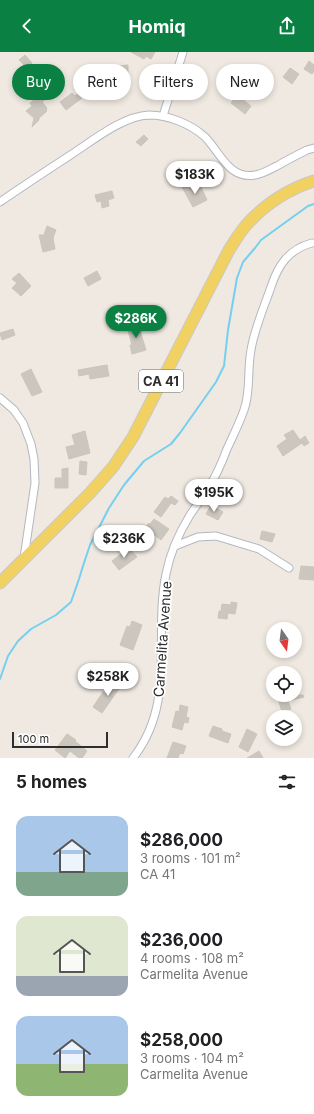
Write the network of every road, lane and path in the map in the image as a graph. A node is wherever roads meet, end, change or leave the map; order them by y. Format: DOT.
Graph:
graph roads {
  1 [pos="183,52"];
  2 [pos="163,116"];
  3 [pos="314,148"];
  4 [pos="314,181"];
  5 [pos="0,202"];
  6 [pos="312,243"];
  7 [pos="0,398"];
  8 [pos="174,546"];
  9 [pos="24,558"];
  10 [pos="289,568"];
  11 [pos="0,583"];
  12 [pos="133,758"];
  1 -- 2 [label="street"];
  2 -- 3 [label="street"];
  2 -- 5 [label="street"];
  4 -- 9 [label="main road, CA 41 / CA 41"];
  6 -- 8 [label="street, Carmelita Avenue"];
  7 -- 9 [label="street"];
  8 -- 10 [label="street"];
  8 -- 12 [label="street, Carmelita Avenue"];
  9 -- 11 [label="main road, CA 41 / CA 41"];
}
